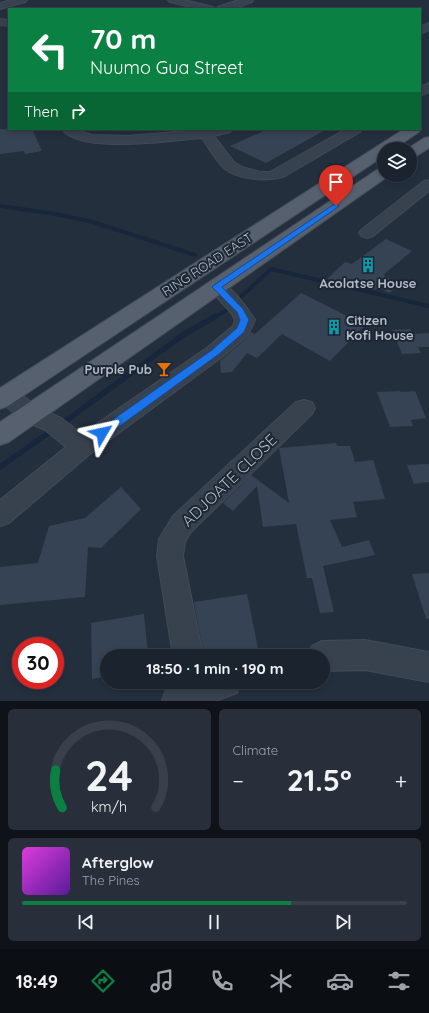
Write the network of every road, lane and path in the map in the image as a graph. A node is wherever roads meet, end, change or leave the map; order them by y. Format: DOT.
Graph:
graph roads {
  1 [pos="22,0"];
  2 [pos="173,0"];
  3 [pos="248,0"];
  4 [pos="0,6"];
  5 [pos="206,8"];
  6 [pos="225,8"];
  7 [pos="71,130"];
  8 [pos="221,130"];
  9 [pos="353,130"];
  10 [pos="414,130"];
  11 [pos="206,134"];
  12 [pos="429,141"];
  13 [pos="400,142"];
  14 [pos="417,149"];
  15 [pos="377,161"];
  16 [pos="377,178"];
  17 [pos="429,184"];
  18 [pos="367,233"];
  19 [pos="229,299"];
  20 [pos="3,398"];
  21 [pos="304,408"];
  22 [pos="31,414"];
  23 [pos="0,436"];
  24 [pos="82,447"];
  25 [pos="0,515"];
  26 [pos="187,649"];
  27 [pos="330,656"];
  28 [pos="429,667"];
  29 [pos="199,689"];
  30 [pos="188,692"];
  1 -- 4 [label="street"];
  2 -- 5 [label="street"];
  3 -- 6 [label="street"];
  7 -- 11 [label="street"];
  8 -- 11 [label="street"];
  9 -- 11 [label="street"];
  10 -- 13 [label="main road, RING ROAD EAST"];
  12 -- 14 [label="main road"];
  15 -- 20 [label="main road, RING ROAD EAST"];
  16 -- 19 [label="main road, RING ROAD EAST"];
  17 -- 18 [label="street"];
  19 -- 22 [label="main road, RING ROAD EAST"];
  19 -- 24 [label="street"];
  20 -- 22 [label="street"];
  21 -- 26 [label="street, ADJOATE CLOSE"];
  22 -- 23 [label="main road, RING ROAD EAST"];
  22 -- 24 [label="street"];
  24 -- 25 [label="street"];
  27 -- 28 [label="street"];
  29 -- 30 [label="street"];
}
